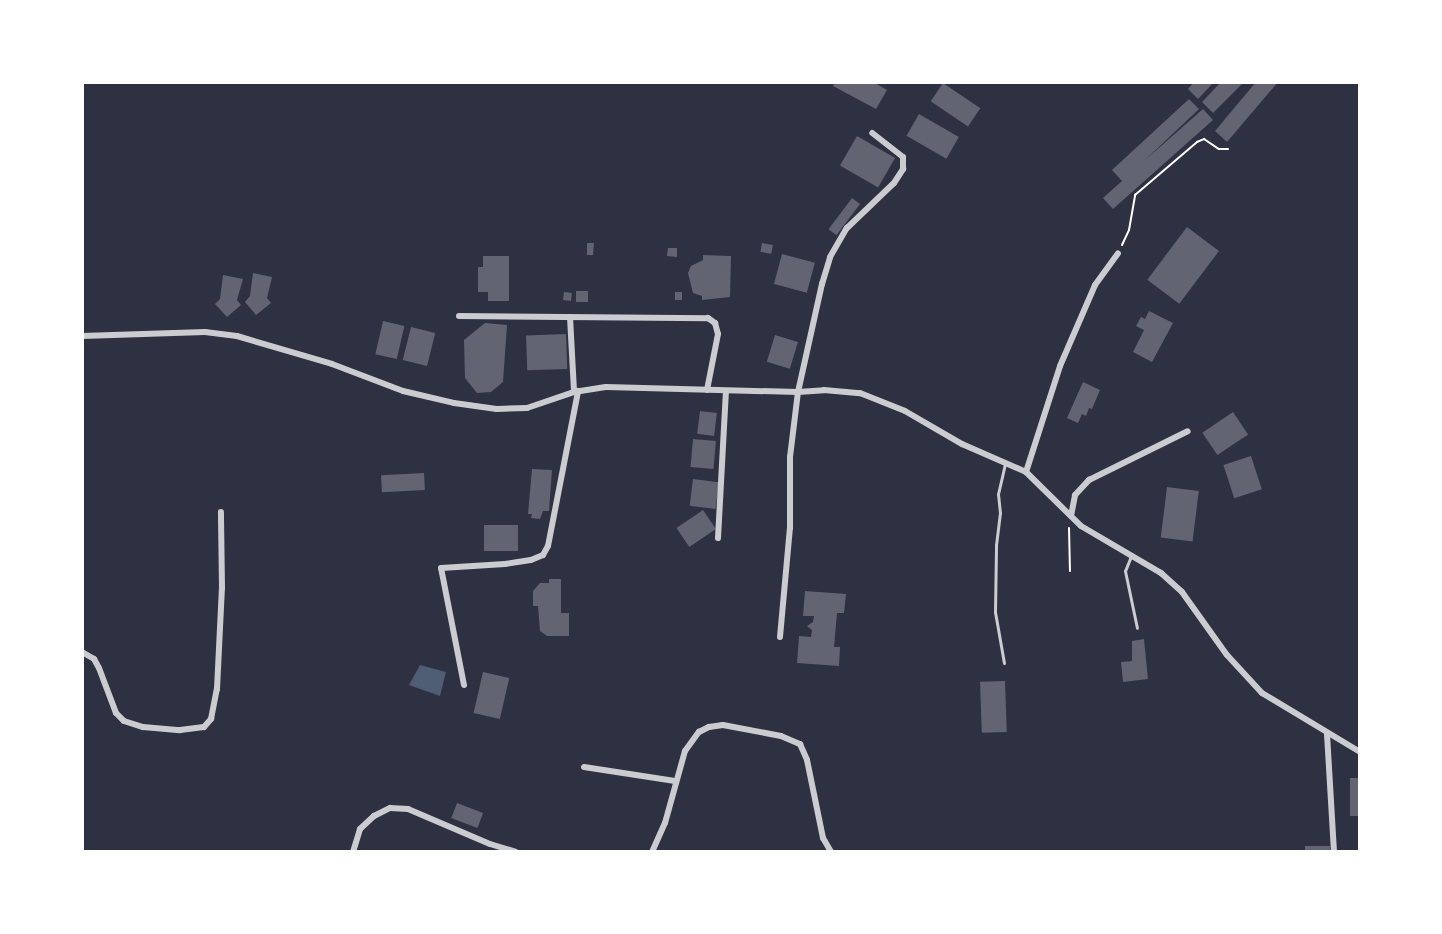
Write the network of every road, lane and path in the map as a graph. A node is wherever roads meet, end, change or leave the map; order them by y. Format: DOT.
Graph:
graph roads {
  1 [pos="872,132"];
  2 [pos="1228,149"];
  3 [pos="1118,253"];
  4 [pos="459,316"];
  5 [pos="570,317"];
  6 [pos="82,336"];
  7 [pos="707,390"];
  8 [pos="576,391"];
  9 [pos="726,391"];
  10 [pos="798,392"];
  11 [pos="1188,431"];
  12 [pos="1005,462"];
  13 [pos="1026,472"];
  14 [pos="221,512"];
  15 [pos="1071,516"];
  16 [pos="718,538"];
  17 [pos="1131,556"];
  18 [pos="1070,571"];
  19 [pos="1137,627"];
  20 [pos="780,637"];
  21 [pos="82,651"];
  22 [pos="1004,663"];
  23 [pos="464,685"];
  24 [pos="1327,734"];
  25 [pos="1359,752"];
  26 [pos="584,767"];
  27 [pos="675,781"];
  28 [pos="353,852"];
  29 [pos="516,852"];
  30 [pos="652,852"];
  31 [pos="831,852"];
  32 [pos="1334,852"];
  1 -- 10 [label="street"];
  2 -- 3 [label="path"];
  3 -- 13 [label="street"];
  4 -- 5 [label="street"];
  5 -- 7 [label="street"];
  5 -- 8 [label="street"];
  6 -- 8 [label="street"];
  7 -- 8 [label="street"];
  7 -- 9 [label="street"];
  8 -- 23 [label="street"];
  9 -- 10 [label="street"];
  9 -- 16 [label="street"];
  10 -- 12 [label="street"];
  10 -- 20 [label="street"];
  11 -- 15 [label="street"];
  12 -- 13 [label="street"];
  12 -- 22 [label="lane"];
  13 -- 15 [label="street"];
  14 -- 21 [label="street"];
  15 -- 17 [label="street"];
  15 -- 18 [label="path"];
  17 -- 19 [label="lane"];
  17 -- 24 [label="street"];
  24 -- 25 [label="street"];
  24 -- 32 [label="street"];
  26 -- 27 [label="street"];
  27 -- 30 [label="street"];
  27 -- 31 [label="street"];
  28 -- 29 [label="street"];
}
